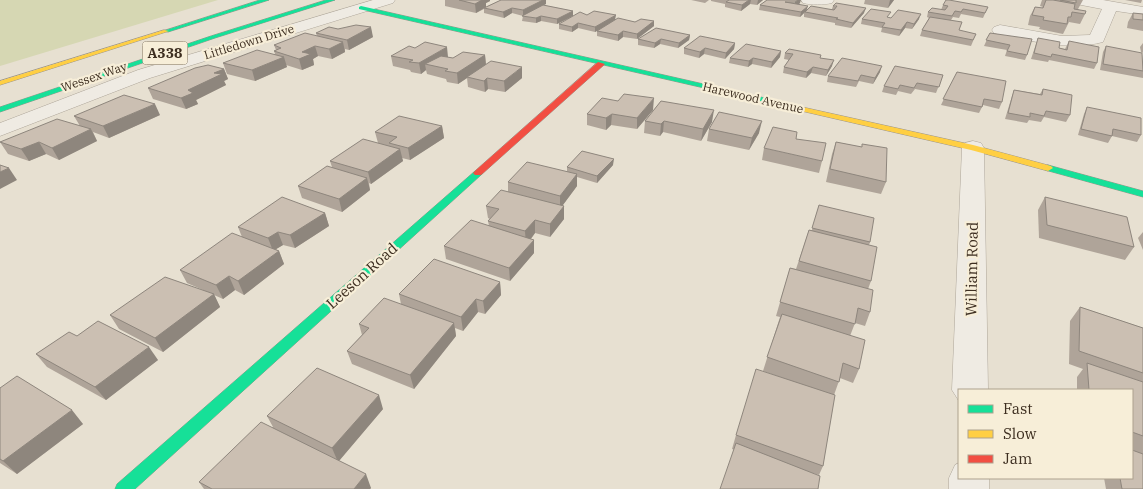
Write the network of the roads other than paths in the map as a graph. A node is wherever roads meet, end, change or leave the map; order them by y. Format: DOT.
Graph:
graph roads {
  1 [pos="266,0"];
  2 [pos="332,0"];
  3 [pos="388,0"];
  4 [pos="808,0"];
  5 [pos="827,0"];
  6 [pos="1076,0"];
  7 [pos="1110,6"];
  8 [pos="361,8"];
  9 [pos="1143,11"];
  10 [pos="1000,30"];
  11 [pos="601,64"];
  12 [pos="0,83"];
  13 [pos="0,110"];
  14 [pos="0,130"];
  15 [pos="974,148"];
  16 [pos="1143,194"];
  17 [pos="970,389"];
  18 [pos="123,489"];
  1 -- 12 [label="main road, Wessex Way / A338"];
  2 -- 13 [label="main road, Wessex Way / A338"];
  3 -- 8 [label="street, Littledown Drive"];
  4 -- 5 [label="street"];
  6 -- 7 [label="street"];
  7 -- 9 [label="street"];
  7 -- 10 [label="street"];
  8 -- 11 [label="main road, Harewood Avenue"];
  8 -- 14 [label="street, Littledown Drive"];
  11 -- 15 [label="main road, Harewood Avenue"];
  11 -- 18 [label="main road, Leeson Road"];
  15 -- 16 [label="main road, Harewood Avenue"];
  15 -- 17 [label="street, William Road"];
}
